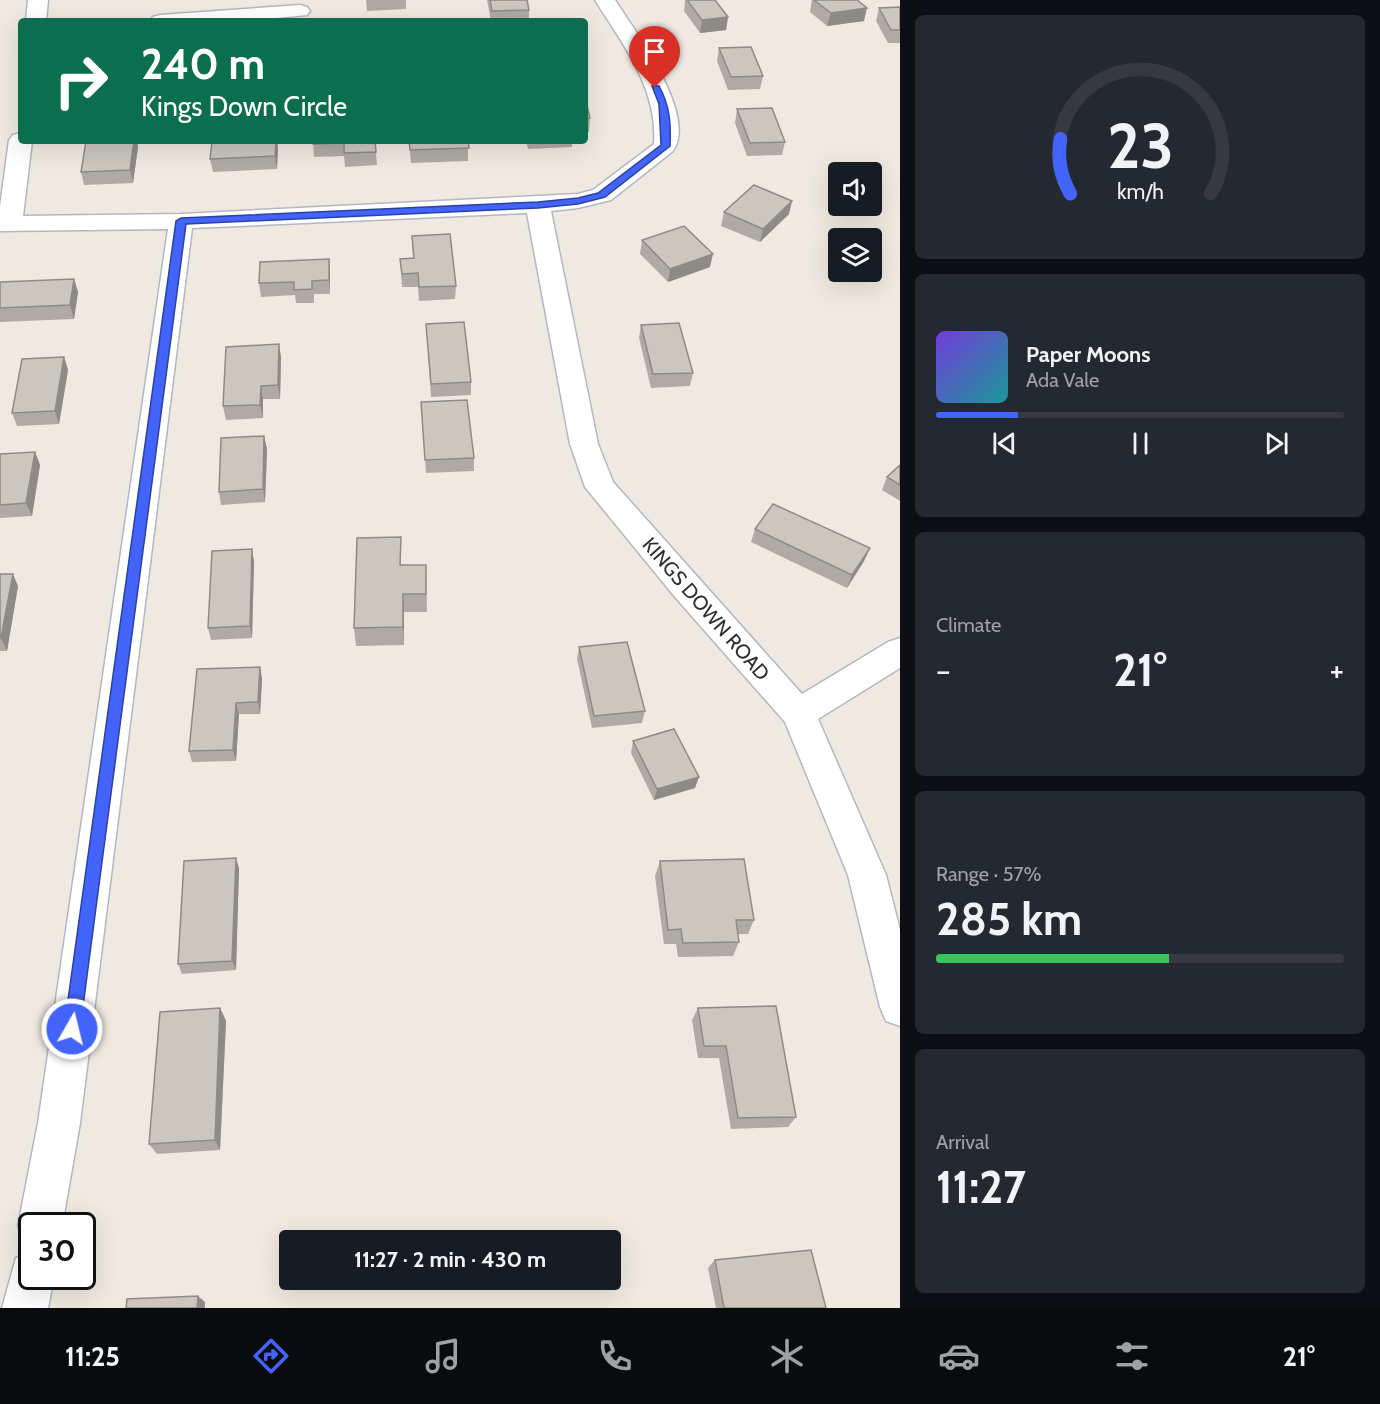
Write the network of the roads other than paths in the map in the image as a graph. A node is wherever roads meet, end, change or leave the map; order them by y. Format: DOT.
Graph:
graph roads {
  1 [pos="38,0"];
  2 [pos="605,0"];
  3 [pos="300,11"];
  4 [pos="36,18"];
  5 [pos="202,18"];
  6 [pos="20,144"];
  7 [pos="538,205"];
  8 [pos="181,221"];
  9 [pos="5,224"];
  10 [pos="900,651"];
  11 [pos="799,714"];
  12 [pos="900,1007"];
  13 [pos="42,1212"];
  14 [pos="29,1290"];
  15 [pos="25,1308"];
  1 -- 4 [label="street"];
  2 -- 7 [label="street"];
  3 -- 5 [label="street"];
  6 -- 9 [label="street"];
  7 -- 8 [label="street"];
  7 -- 11 [label="street, KINGS DOWN ROAD"];
  8 -- 9 [label="street"];
  8 -- 13 [label="street"];
  10 -- 11 [label="street"];
  11 -- 12 [label="street, KINGS DOWN ROAD"];
  14 -- 15 [label="street"];
}
